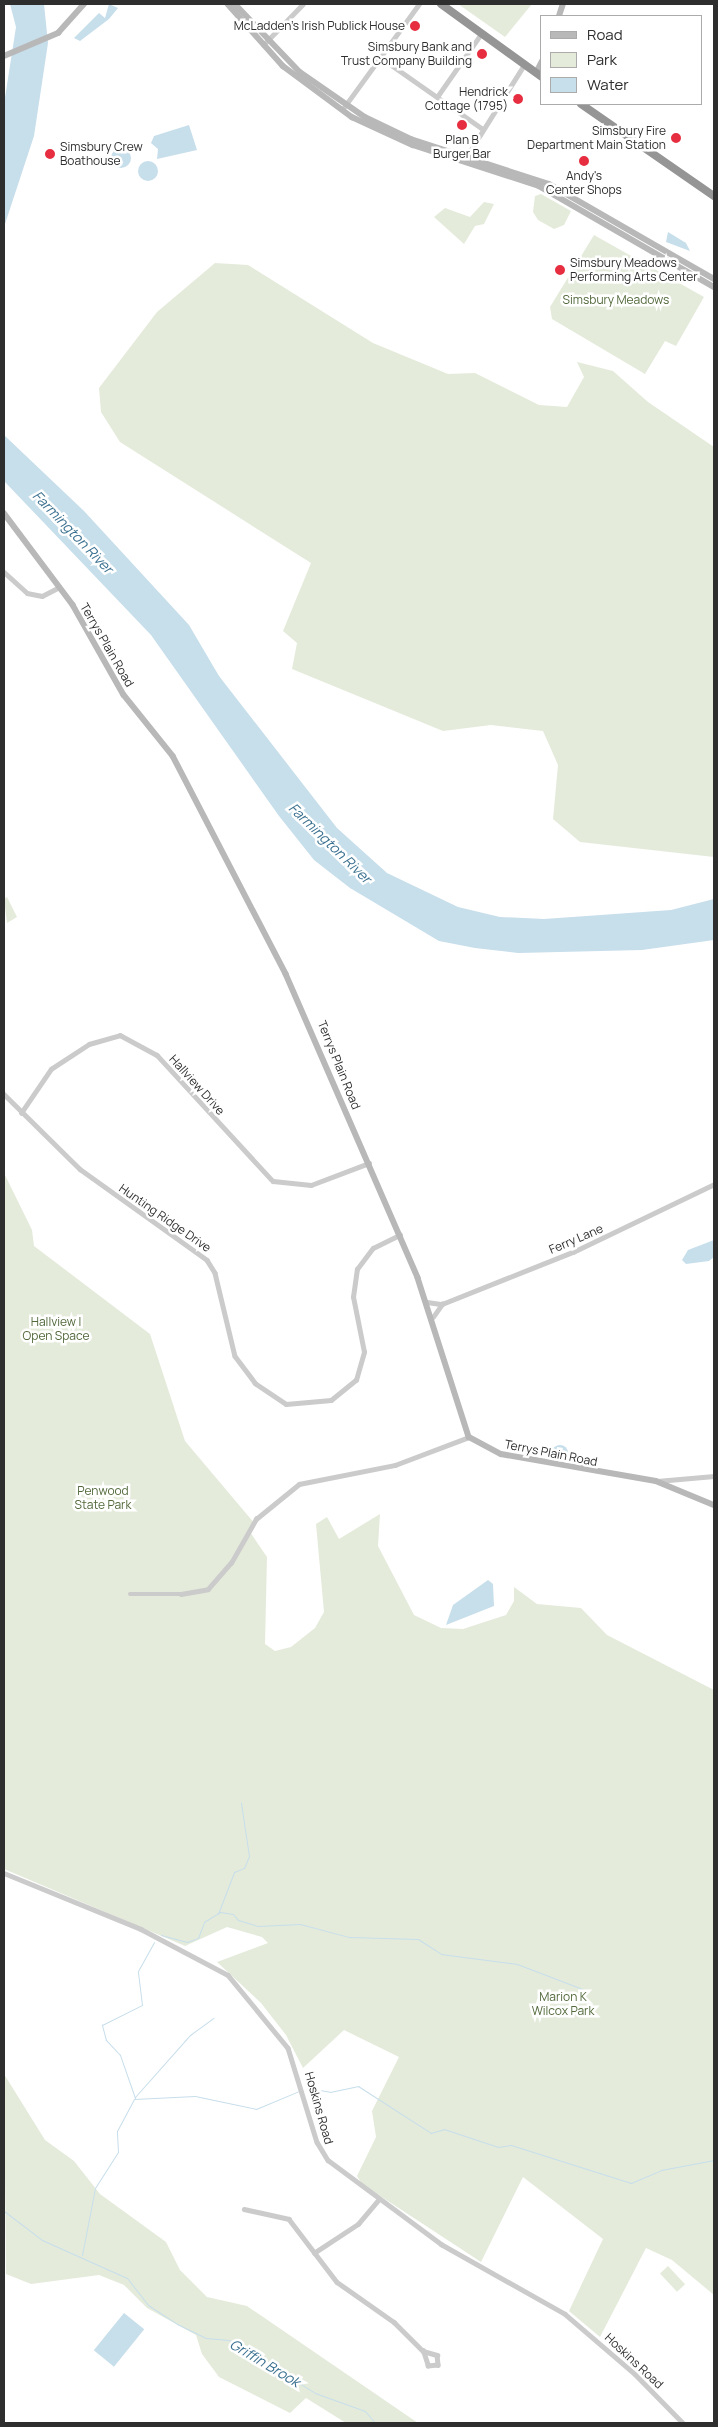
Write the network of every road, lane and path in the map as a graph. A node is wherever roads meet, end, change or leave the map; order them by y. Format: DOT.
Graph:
graph roads {
  1 [pos="84,4"];
  2 [pos="228,4"];
  3 [pos="235,4"];
  4 [pos="303,4"];
  5 [pos="419,4"];
  6 [pos="441,4"];
  7 [pos="481,34"];
  8 [pos="265,43"];
  9 [pos="4,56"];
  10 [pos="380,57"];
  11 [pos="524,65"];
  12 [pos="539,75"];
  13 [pos="438,97"];
  14 [pos="582,105"];
  15 [pos="344,108"];
  16 [pos="484,127"];
  17 [pos="466,159"];
  18 [pos="714,196"];
  19 [pos="602,213"];
  20 [pos="598,219"];
  21 [pos="692,270"];
  22 [pos="714,279"];
  23 [pos="714,287"];
  24 [pos="4,513"];
  25 [pos="4,572"];
  26 [pos="58,588"];
  27 [pos="4,1094"];
  28 [pos="21,1113"];
  29 [pos="369,1163"];
  30 [pos="714,1184"];
  31 [pos="400,1235"];
  32 [pos="427,1302"];
  33 [pos="442,1304"];
  34 [pos="433,1317"];
  35 [pos="469,1437"];
  36 [pos="714,1476"];
  37 [pos="679,1479"];
  38 [pos="656,1481"];
  39 [pos="677,1489"];
  40 [pos="714,1505"];
  41 [pos="130,1594"];
  42 [pos="4,1873"];
  43 [pos="378,2200"];
  44 [pos="244,2209"];
  45 [pos="314,2253"];
  46 [pos="423,2351"];
  47 [pos="683,2423"];
  1 -- 9 [label="street"];
  2 -- 8 [label="street"];
  3 -- 8 [label="street"];
  4 -- 8 [label="street"];
  5 -- 10 [label="street"];
  6 -- 7 [label="highway"];
  7 -- 11 [label="highway"];
  7 -- 13 [label="street"];
  8 -- 15 [label="street"];
  10 -- 13 [label="street"];
  10 -- 15 [label="street"];
  11 -- 12 [label="highway"];
  11 -- 16 [label="street"];
  13 -- 16 [label="street"];
  14 -- 18 [label="highway"];
  15 -- 17 [label="street"];
  16 -- 17 [label="street"];
  17 -- 19 [label="street"];
  17 -- 20 [label="street"];
  19 -- 20 [label="street"];
  19 -- 21 [label="street"];
  20 -- 21 [label="street"];
  21 -- 22 [label="street"];
  21 -- 23 [label="street"];
  24 -- 26 [label="street, Terrys Plain Road"];
  25 -- 26 [label="street"];
  26 -- 29 [label="street, Terrys Plain Road"];
  27 -- 28 [label="street, Hunting Ridge Drive"];
  28 -- 29 [label="street, Hallview Drive"];
  28 -- 31 [label="street, Hunting Ridge Drive"];
  29 -- 31 [label="street, Terrys Plain Road"];
  30 -- 33 [label="street, Ferry Lane"];
  31 -- 32 [label="street, Terrys Plain Road"];
  32 -- 33 [label="street, Ferry Lane"];
  32 -- 34 [label="street, Terrys Plain Road"];
  33 -- 34 [label="street"];
  34 -- 35 [label="street, Terrys Plain Road"];
  35 -- 38 [label="street, Terrys Plain Road"];
  35 -- 41 [label="street"];
  36 -- 37 [label="street, Terrys Plain Road"];
  37 -- 38 [label="street, Terrys Plain Road"];
  37 -- 39 [label="street"];
  38 -- 39 [label="street"];
  39 -- 40 [label="street"];
  42 -- 43 [label="street, Hoskins Road"];
  43 -- 45 [label="street"];
  43 -- 47 [label="street, Hoskins Road"];
  44 -- 45 [label="street"];
  45 -- 46 [label="street"];
}
